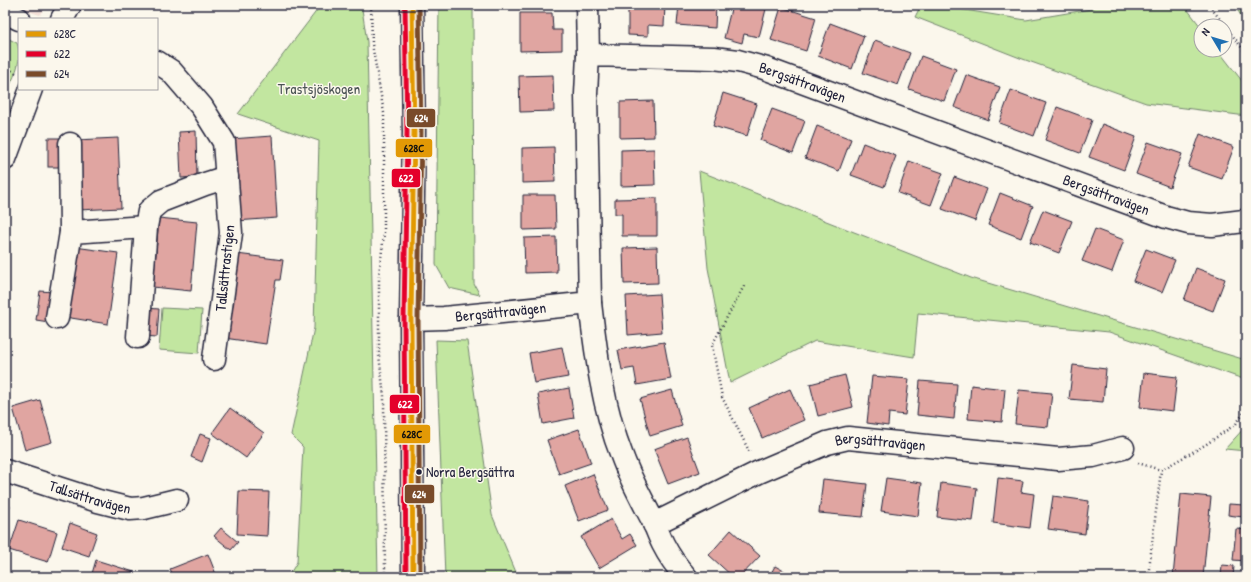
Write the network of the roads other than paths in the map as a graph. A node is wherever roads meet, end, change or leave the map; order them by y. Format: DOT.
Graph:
graph roads {
  1 [pos="412,5"];
  2 [pos="587,5"];
  3 [pos="5,12"];
  4 [pos="18,18"];
  5 [pos="588,55"];
  6 [pos="158,63"];
  7 [pos="31,90"];
  8 [pos="70,144"];
  9 [pos="5,159"];
  10 [pos="227,177"];
  11 [pos="1244,221"];
  12 [pos="146,227"];
  13 [pos="71,232"];
  14 [pos="590,303"];
  15 [pos="58,318"];
  16 [pos="411,319"];
  17 [pos="138,336"];
  18 [pos="214,359"];
  19 [pos="1122,448"];
  20 [pos="5,471"];
  21 [pos="176,500"];
  22 [pos="654,524"];
  23 [pos="413,577"];
  24 [pos="686,577"];
  1 -- 16 [label="street"];
  2 -- 5 [label="street"];
  3 -- 4 [label="street"];
  5 -- 11 [label="street, Bergsättravägen"];
  5 -- 14 [label="street"];
  6 -- 10 [label="street, Tallsättrastigen"];
  7 -- 9 [label="street"];
  8 -- 13 [label="street"];
  10 -- 12 [label="street"];
  10 -- 18 [label="street, Tallsättrastigen"];
  12 -- 13 [label="street"];
  12 -- 17 [label="street"];
  13 -- 15 [label="street"];
  14 -- 16 [label="street, Bergsättravägen"];
  14 -- 22 [label="street"];
  16 -- 23 [label="street"];
  19 -- 22 [label="street, Bergsättravägen"];
  20 -- 21 [label="street, Tallsättravägen"];
  22 -- 24 [label="street"];
}
